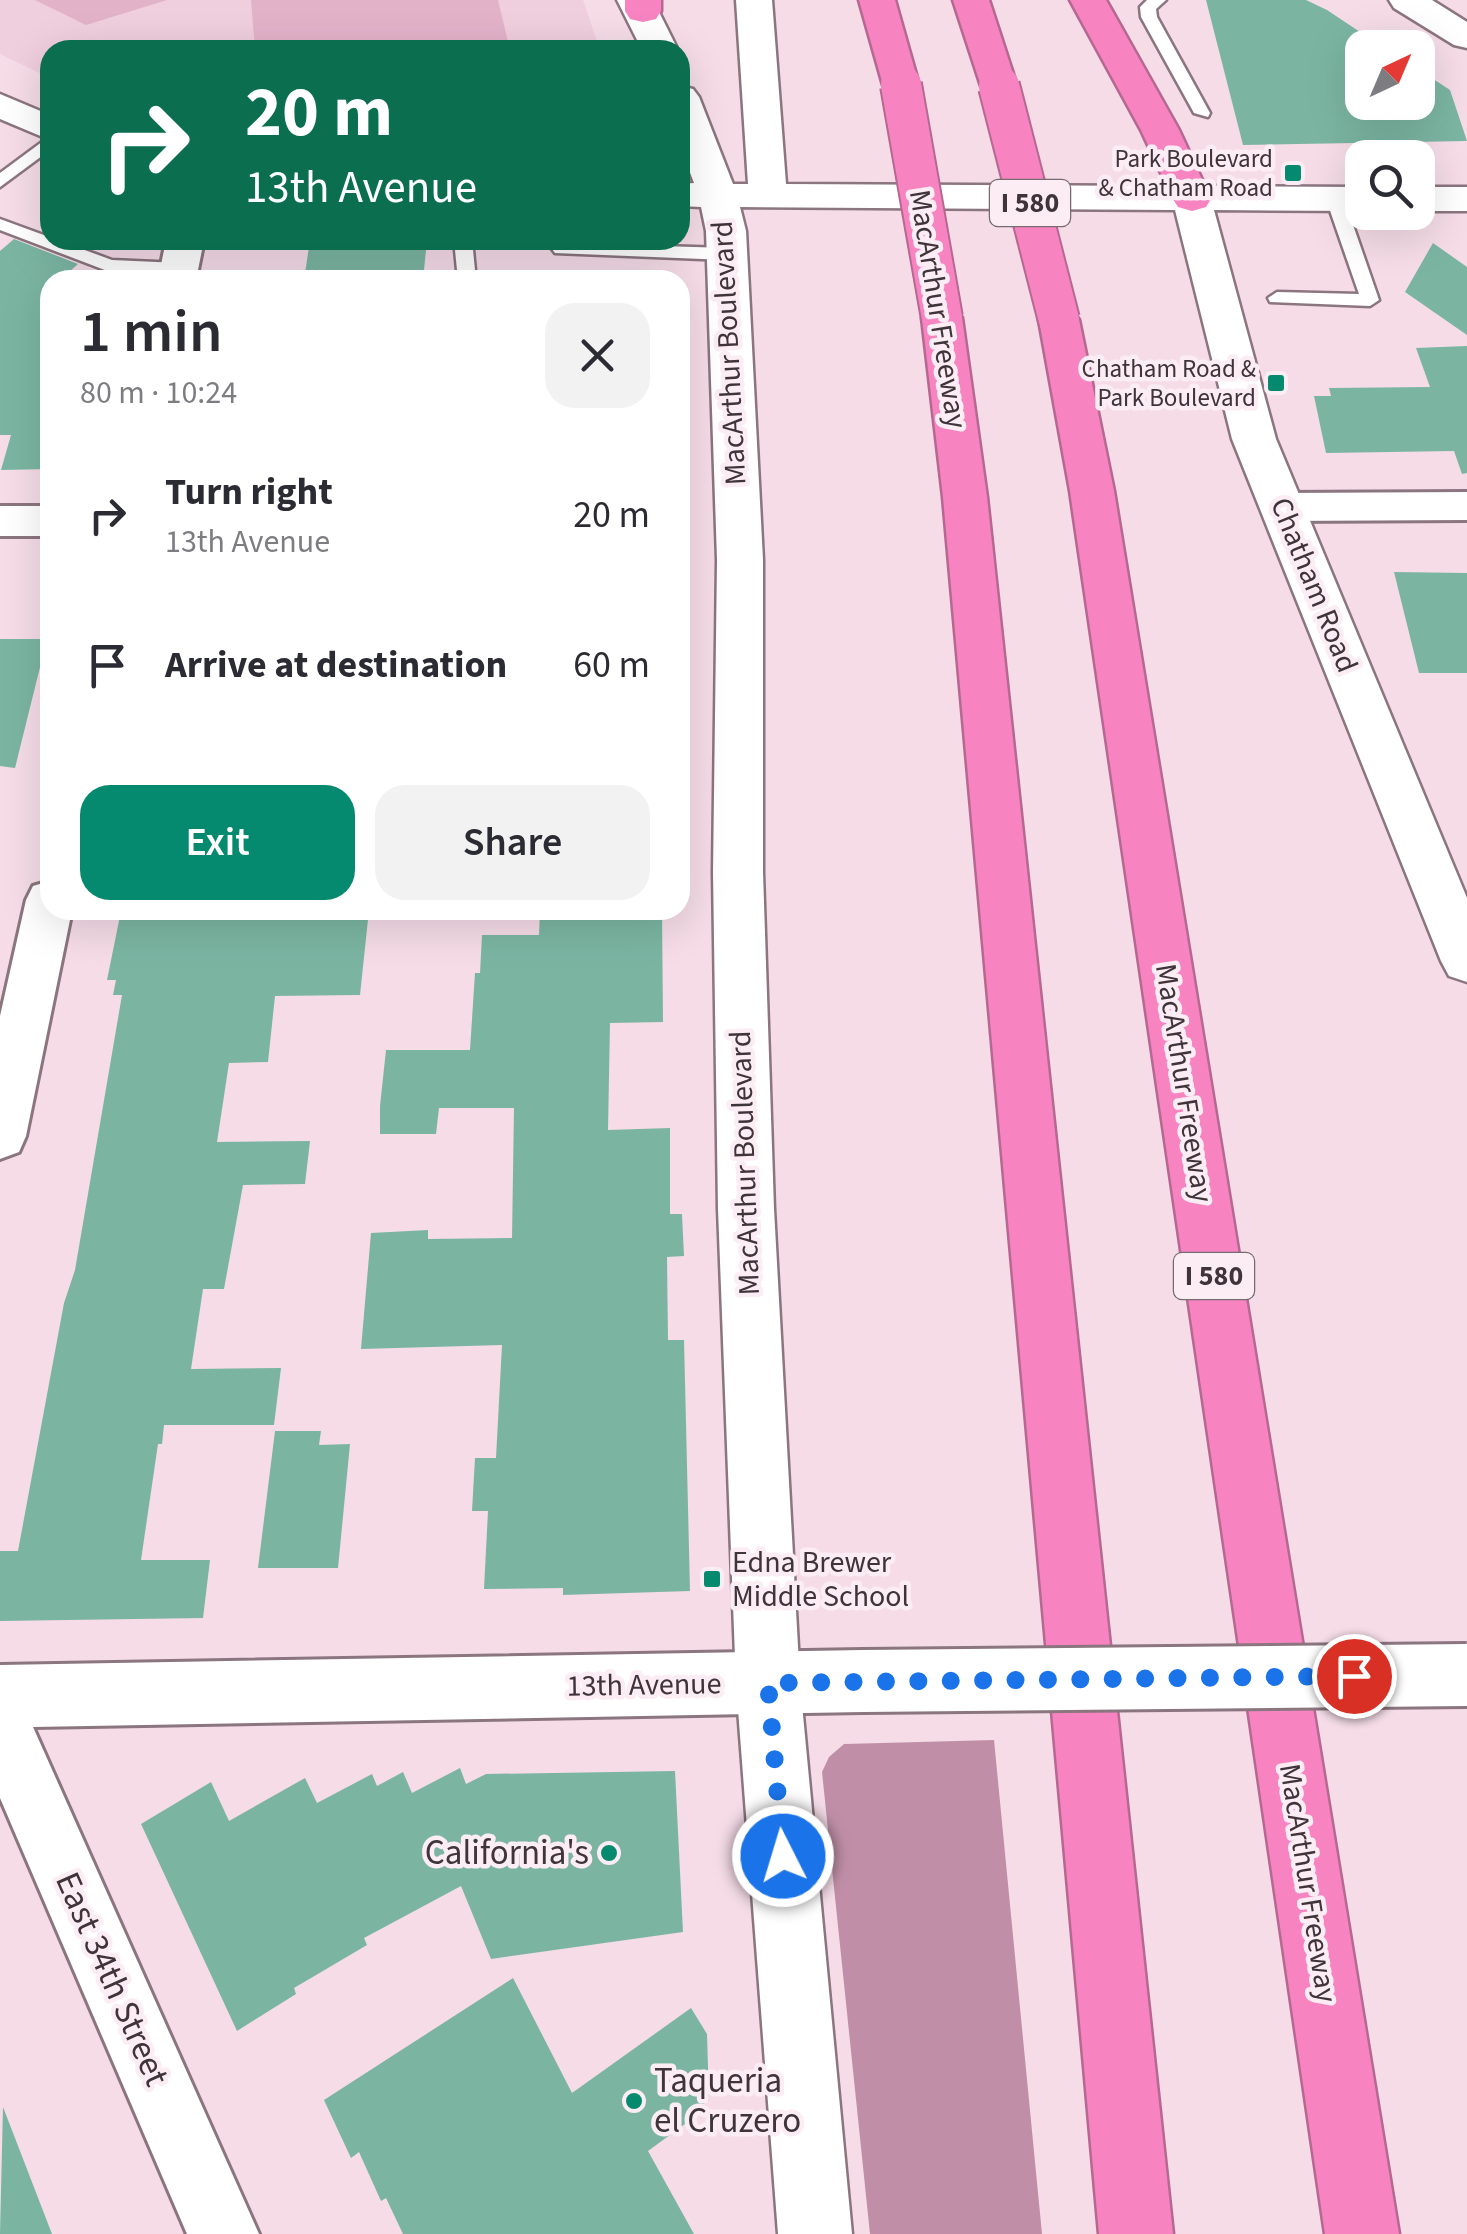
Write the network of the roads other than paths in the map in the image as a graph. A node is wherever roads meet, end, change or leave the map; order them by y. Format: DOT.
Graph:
graph roads {
  1 [pos="754,0"];
  2 [pos="877,0"];
  3 [pos="972,0"];
  4 [pos="1088,0"];
  5 [pos="1158,0"];
  6 [pos="1407,0"];
  7 [pos="640,4"];
  8 [pos="1467,36"];
  9 [pos="656,40"];
  10 [pos="0,104"];
  11 [pos="1202,113"];
  12 [pos="40,124"];
  13 [pos="40,149"];
  14 [pos="690,149"];
  15 [pos="0,182"];
  16 [pos="699,195"];
  17 [pos="768,197"];
  18 [pos="1192,199"];
  19 [pos="1345,199"];
  20 [pos="1435,199"];
  21 [pos="1467,199"];
  22 [pos="0,224"];
  23 [pos="1355,230"];
  24 [pos="40,239"];
  25 [pos="68,250"];
  26 [pos="561,252"];
  27 [pos="727,254"];
  28 [pos="180,263"];
  29 [pos="1277,298"];
  30 [pos="1467,506"];
  31 [pos="1282,508"];
  32 [pos="40,520"];
  33 [pos="0,521"];
  34 [pos="46,920"];
  35 [pos="1467,961"];
  36 [pos="0,1136"];
  37 [pos="1467,1675"];
  38 [pos="768,1683"];
  39 [pos="0,1696"];
  40 [pos="0,1724"];
  41 [pos="224,2234"];
  42 [pos="815,2234"];
  43 [pos="1136,2234"];
  44 [pos="1362,2234"];
  1 -- 17 [label="main road, MacArthur Boulevard"];
  2 -- 43 [label="highway, MacArthur Freeway, bridge"];
  3 -- 44 [label="highway, MacArthur Freeway / I 580, bridge"];
  4 -- 18 [label="highway"];
  5 -- 11 [label="lane"];
  6 -- 8 [label="main road"];
  7 -- 9 [label="main road"];
  10 -- 12 [label="main road"];
  13 -- 15 [label="lane"];
  14 -- 16 [label="main road, MacArthur Boulevard"];
  16 -- 17 [label="main road"];
  16 -- 27 [label="main road, MacArthur Boulevard"];
  17 -- 18 [label="main road"];
  18 -- 19 [label="main road"];
  18 -- 31 [label="main road, Chatham Road"];
  20 -- 21 [label="main road"];
  22 -- 24 [label="lane"];
  23 -- 29 [label="lane"];
  25 -- 28 [label="lane"];
  26 -- 27 [label="lane"];
  27 -- 38 [label="main road, MacArthur Boulevard"];
  30 -- 31 [label="street"];
  31 -- 35 [label="main road, Chatham Road"];
  32 -- 33 [label="street"];
  34 -- 36 [label="street"];
  37 -- 38 [label="street, 13th Avenue, bridge"];
  38 -- 39 [label="street, 13th Avenue"];
  38 -- 42 [label="main road, MacArthur Boulevard"];
  40 -- 41 [label="street, East 34th Street"];
}
